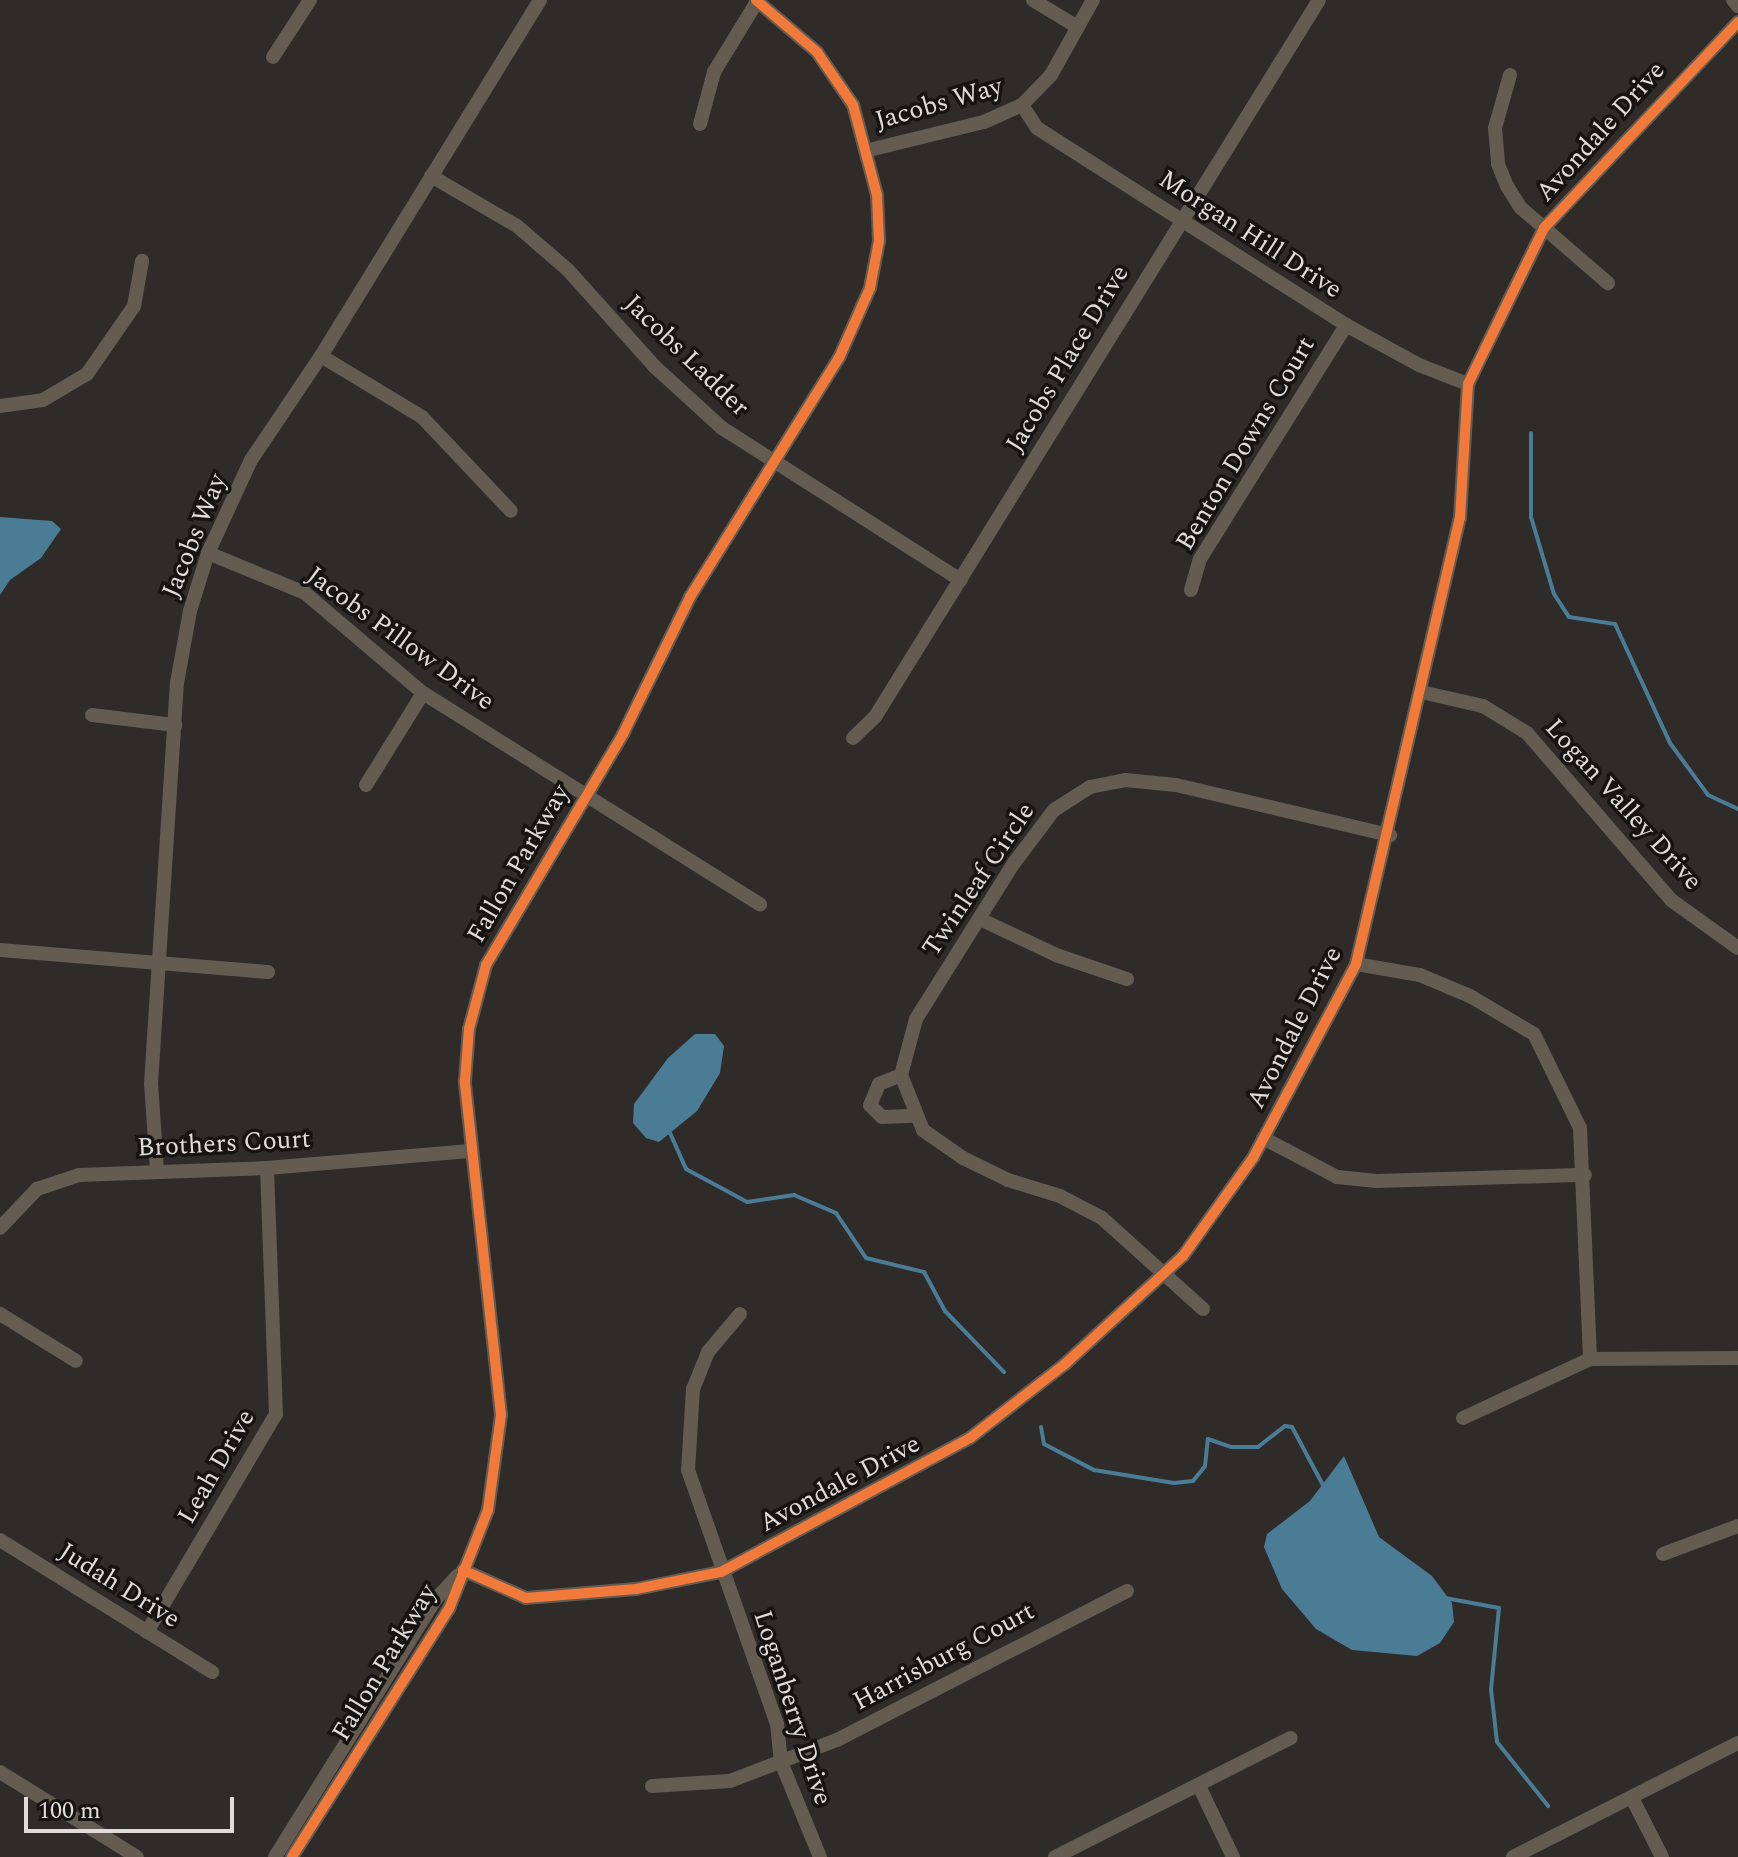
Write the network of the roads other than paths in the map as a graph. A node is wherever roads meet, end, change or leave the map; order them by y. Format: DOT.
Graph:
graph roads {
  1 [pos="310,0"];
  2 [pos="540,0"];
  3 [pos="757,0"];
  4 [pos="1033,0"];
  5 [pos="1093,0"];
  6 [pos="1319,0"];
  7 [pos="1733,0"];
  8 [pos="1738,6"];
  9 [pos="1738,22"];
  10 [pos="1076,26"];
  11 [pos="273,57"];
  12 [pos="1510,75"];
  13 [pos="1022,105"];
  14 [pos="700,124"];
  15 [pos="869,150"];
  16 [pos="431,176"];
  17 [pos="1182,220"];
  18 [pos="1544,228"];
  19 [pos="142,261"];
  20 [pos="1608,283"];
  21 [pos="1346,325"];
  22 [pos="321,356"];
  23 [pos="1468,384"];
  24 [pos="0,406"];
  25 [pos="772,463"];
  26 [pos="511,511"];
  27 [pos="208,553"];
  28 [pos="961,580"];
  29 [pos="1191,590"];
  30 [pos="1421,692"];
  31 [pos="423,693"];
  32 [pos="92,715"];
  33 [pos="175,725"];
  34 [pos="853,738"];
  35 [pos="366,785"];
  36 [pos="586,794"];
  37 [pos="1390,835"];
  38 [pos="760,904"];
  39 [pos="980,919"];
  40 [pos="1738,948"];
  41 [pos="0,950"];
  42 [pos="1356,964"];
  43 [pos="161,966"];
  44 [pos="268,972"];
  45 [pos="1127,979"];
  46 [pos="901,1075"];
  47 [pos="915,1116"];
  48 [pos="1263,1138"];
  49 [pos="470,1151"];
  50 [pos="267,1168"];
  51 [pos="157,1171"];
  52 [pos="1585,1175"];
  53 [pos="0,1228"];
  54 [pos="1164,1277"];
  55 [pos="1203,1309"];
  56 [pos="0,1314"];
  57 [pos="740,1314"];
  58 [pos="1738,1358"];
  59 [pos="1590,1359"];
  60 [pos="76,1361"];
  61 [pos="1463,1418"];
  62 [pos="1738,1526"];
  63 [pos="0,1540"];
  64 [pos="1663,1554"];
  65 [pos="463,1570"];
  66 [pos="721,1572"];
  67 [pos="1127,1591"];
  68 [pos="147,1632"];
  69 [pos="212,1672"];
  70 [pos="1291,1738"];
  71 [pos="1738,1743"];
  72 [pos="781,1762"];
  73 [pos="0,1772"];
  74 [pos="652,1786"];
  75 [pos="1199,1786"];
  76 [pos="1633,1800"];
  77 [pos="135,1856"];
  78 [pos="275,1857"];
  79 [pos="292,1857"];
  80 [pos="820,1857"];
  81 [pos="1055,1857"];
  82 [pos="1233,1857"];
  83 [pos="1513,1857"];
  84 [pos="1662,1857"];
  1 -- 11 [label="street"];
  2 -- 16 [label="street, Jacobs Way"];
  3 -- 14 [label="street"];
  3 -- 15 [label="street, Fallon Parkway"];
  4 -- 10 [label="street"];
  5 -- 10 [label="street, Jacobs Way"];
  6 -- 17 [label="street, Jacobs Place Drive"];
  7 -- 8 [label="street"];
  9 -- 18 [label="street, Avondale Drive"];
  10 -- 13 [label="street, Jacobs Way"];
  12 -- 18 [label="street"];
  13 -- 15 [label="street, Jacobs Way"];
  13 -- 17 [label="street, Morgan Hill Drive"];
  15 -- 25 [label="street, Fallon Parkway"];
  16 -- 22 [label="street, Jacobs Way"];
  16 -- 25 [label="street, Jacobs Ladder"];
  17 -- 21 [label="street, Morgan Hill Drive"];
  17 -- 28 [label="street, Jacobs Place Drive"];
  18 -- 20 [label="street"];
  18 -- 23 [label="street, Avondale Drive"];
  19 -- 24 [label="street"];
  21 -- 23 [label="street, Morgan Hill Drive"];
  21 -- 29 [label="street, Benton Downs Court"];
  22 -- 26 [label="street"];
  22 -- 27 [label="street, Jacobs Way"];
  23 -- 30 [label="street, Avondale Drive"];
  25 -- 28 [label="street, Jacobs Ladder"];
  25 -- 36 [label="street, Fallon Parkway"];
  27 -- 31 [label="street, Jacobs Pillow Drive"];
  27 -- 33 [label="street, Jacobs Way"];
  28 -- 34 [label="street, Jacobs Place Drive"];
  30 -- 37 [label="street, Avondale Drive"];
  30 -- 40 [label="street, Logan Valley Drive"];
  31 -- 35 [label="street"];
  31 -- 36 [label="street, Jacobs Pillow Drive"];
  32 -- 33 [label="street"];
  33 -- 43 [label="street, Jacobs Way"];
  36 -- 38 [label="street, Jacobs Pillow Drive"];
  36 -- 49 [label="street, Fallon Parkway"];
  37 -- 39 [label="street, Twinleaf Circle"];
  37 -- 42 [label="street, Avondale Drive"];
  39 -- 45 [label="street"];
  39 -- 46 [label="street, Twinleaf Circle"];
  41 -- 43 [label="street"];
  42 -- 48 [label="street, Avondale Drive"];
  42 -- 52 [label="street"];
  43 -- 44 [label="street"];
  43 -- 51 [label="street, Jacobs Way"];
  46 -- 47 [label="street"];
  46 -- 47 [label="street"];
  47 -- 54 [label="street"];
  48 -- 52 [label="street"];
  48 -- 54 [label="street, Avondale Drive"];
  49 -- 50 [label="street, Brothers Court"];
  49 -- 65 [label="street, Fallon Parkway"];
  50 -- 51 [label="street, Brothers Court"];
  50 -- 68 [label="street, Leah Drive"];
  51 -- 53 [label="street, Brothers Court"];
  52 -- 59 [label="street"];
  54 -- 55 [label="street"];
  54 -- 66 [label="street, Avondale Drive"];
  56 -- 60 [label="street"];
  57 -- 66 [label="street, Loganberry Drive"];
  58 -- 59 [label="street"];
  59 -- 61 [label="street"];
  62 -- 64 [label="street"];
  63 -- 68 [label="street, Judah Drive"];
  65 -- 66 [label="street, Avondale Drive"];
  65 -- 78 [label="street, Fallon Parkway"];
  65 -- 79 [label="street, Fallon Parkway"];
  66 -- 72 [label="street, Loganberry Drive"];
  67 -- 72 [label="street, Harrisburg Court"];
  68 -- 69 [label="street, Judah Drive"];
  70 -- 75 [label="street"];
  71 -- 76 [label="street"];
  72 -- 74 [label="street, Harrisburg Court"];
  72 -- 80 [label="street, Loganberry Drive"];
  73 -- 77 [label="street"];
  75 -- 81 [label="street"];
  75 -- 82 [label="street"];
  76 -- 83 [label="street"];
  76 -- 84 [label="street"];
}
